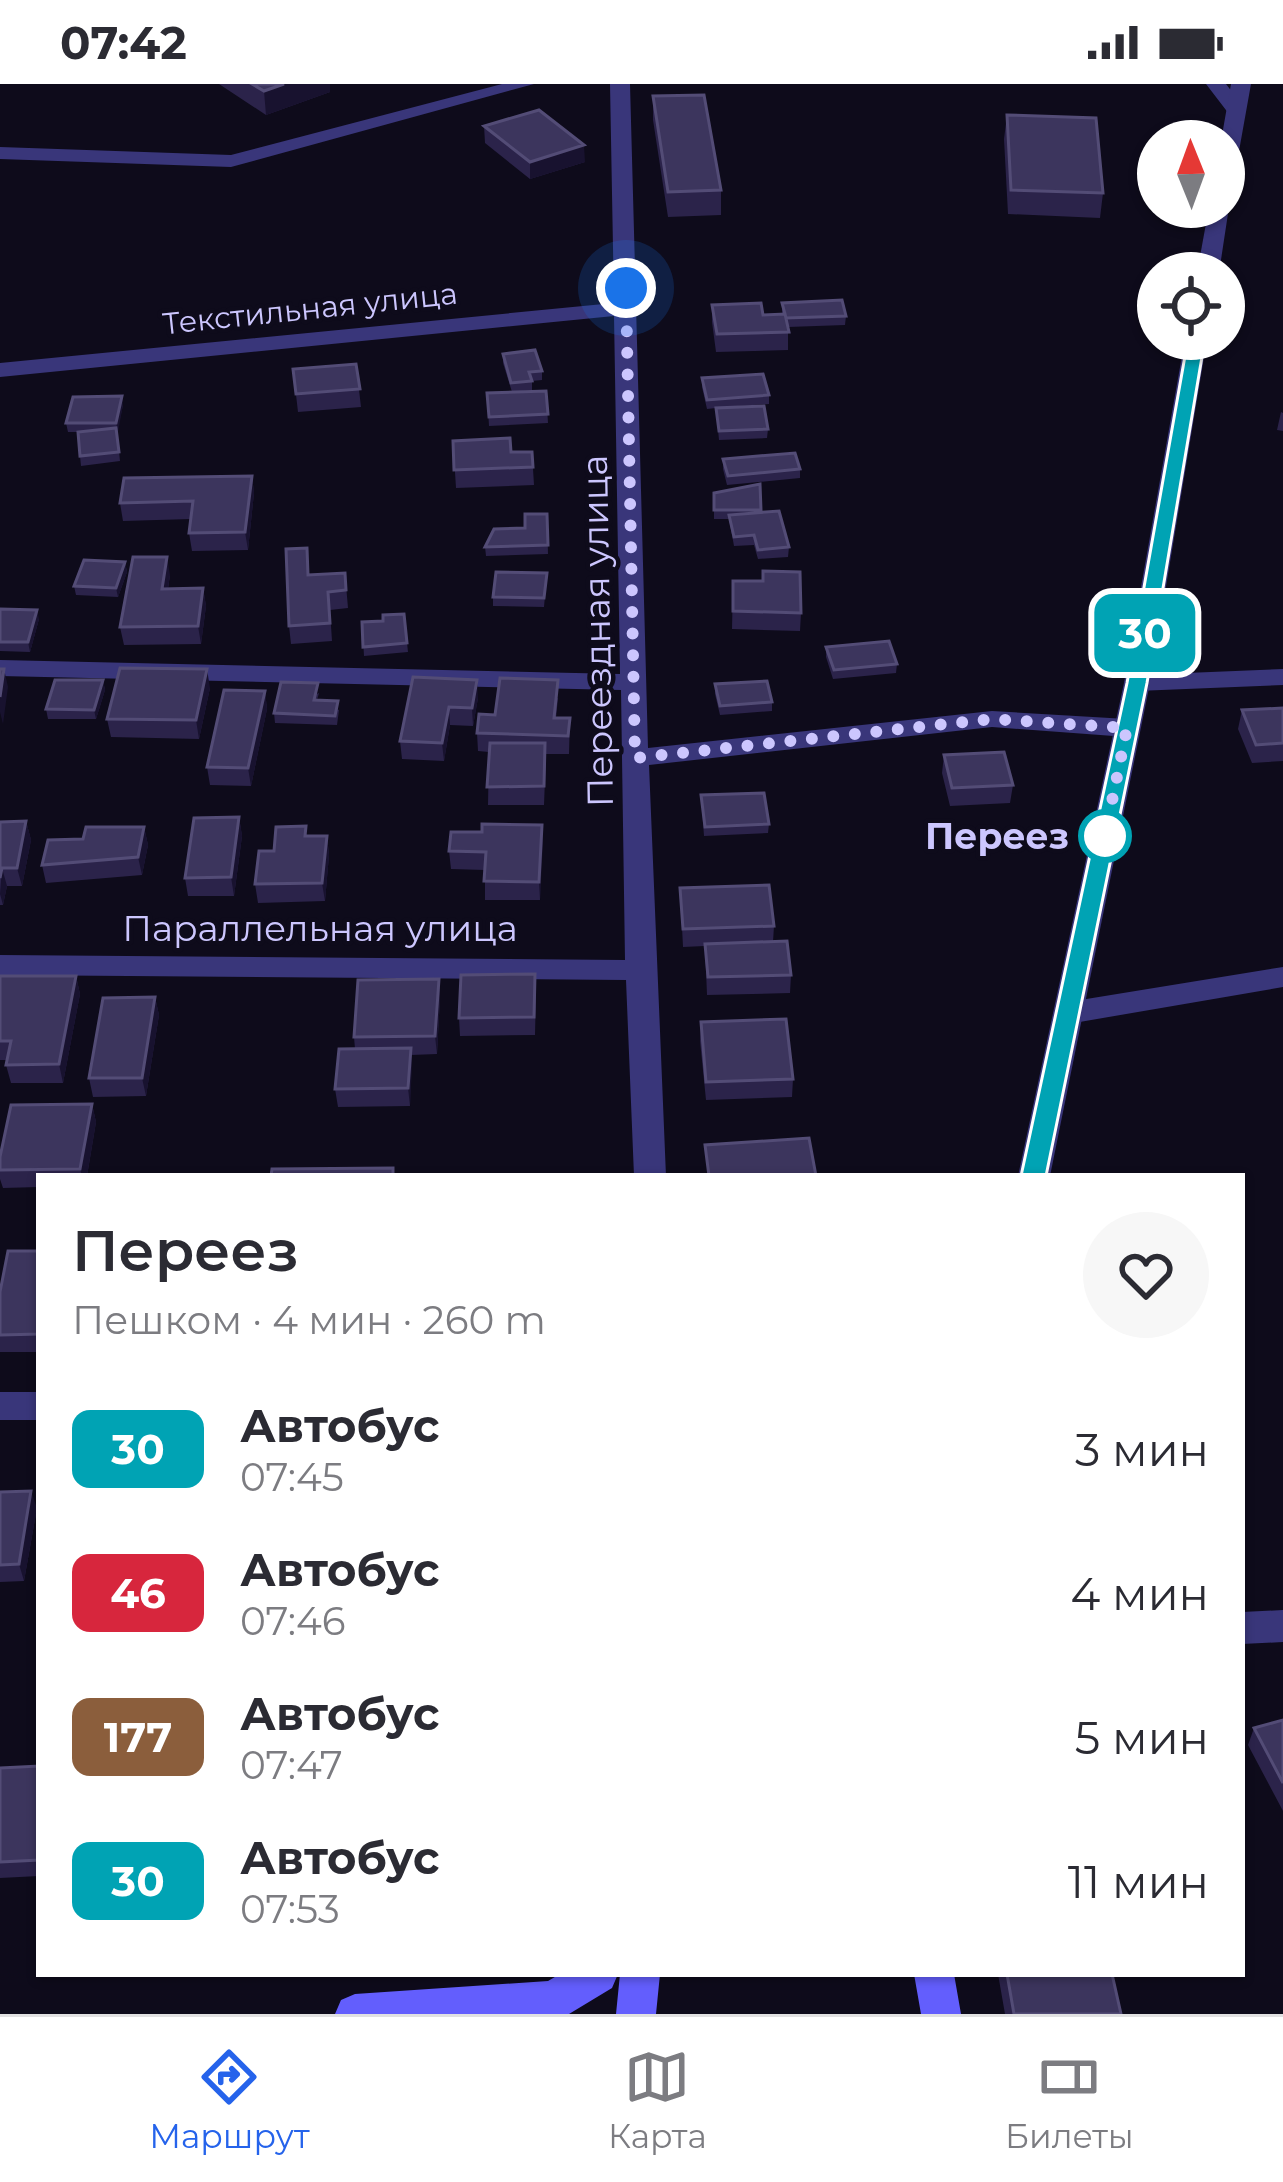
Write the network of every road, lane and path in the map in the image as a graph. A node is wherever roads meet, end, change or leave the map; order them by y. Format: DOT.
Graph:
graph roads {
  1 [pos="524,84"];
  2 [pos="620,84"];
  3 [pos="1216,84"];
  4 [pos="1241,84"];
  5 [pos="1236,110"];
  6 [pos="1234,120"];
  7 [pos="0,154"];
  8 [pos="626,308"];
  9 [pos="1192,360"];
  10 [pos="0,370"];
  11 [pos="0,668"];
  12 [pos="1283,676"];
  13 [pos="634,682"];
  14 [pos="1137,683"];
  15 [pos="1127,728"];
  16 [pos="635,758"];
  17 [pos="0,965"];
  18 [pos="640,970"];
  19 [pos="1283,977"];
  20 [pos="1067,1013"];
  21 [pos="650,1173"];
  22 [pos="1035,1173"];
  23 [pos="0,1406"];
  24 [pos="36,1406"];
  25 [pos="1283,1626"];
  26 [pos="1245,1628"];
  27 [pos="593,1977"];
  28 [pos="640,1977"];
  29 [pos="541,2008"];
  30 [pos="355,2014"];
  31 [pos="636,2014"];
  1 -- 7 [label="street"];
  2 -- 8 [label="street, Переездная улица"];
  3 -- 5 [label="street"];
  4 -- 5 [label="street"];
  5 -- 6 [label="street"];
  8 -- 10 [label="street, Текстильная улица"];
  8 -- 13 [label="street, Переездная улица"];
  9 -- 14 [label="street"];
  11 -- 13 [label="street"];
  12 -- 14 [label="street"];
  13 -- 16 [label="street, Переездная улица"];
  14 -- 15 [label="street"];
  15 -- 16 [label="street"];
  15 -- 20 [label="street"];
  16 -- 18 [label="street, Переездная улица"];
  17 -- 18 [label="street, Параллельная улица"];
  18 -- 21 [label="street, Переездная улица"];
  19 -- 20 [label="street"];
  20 -- 22 [label="street"];
  23 -- 24 [label="street"];
  25 -- 26 [label="street"];
  27 -- 29 [label="main road"];
  28 -- 31 [label="main road"];
  29 -- 30 [label="main road"];
}
